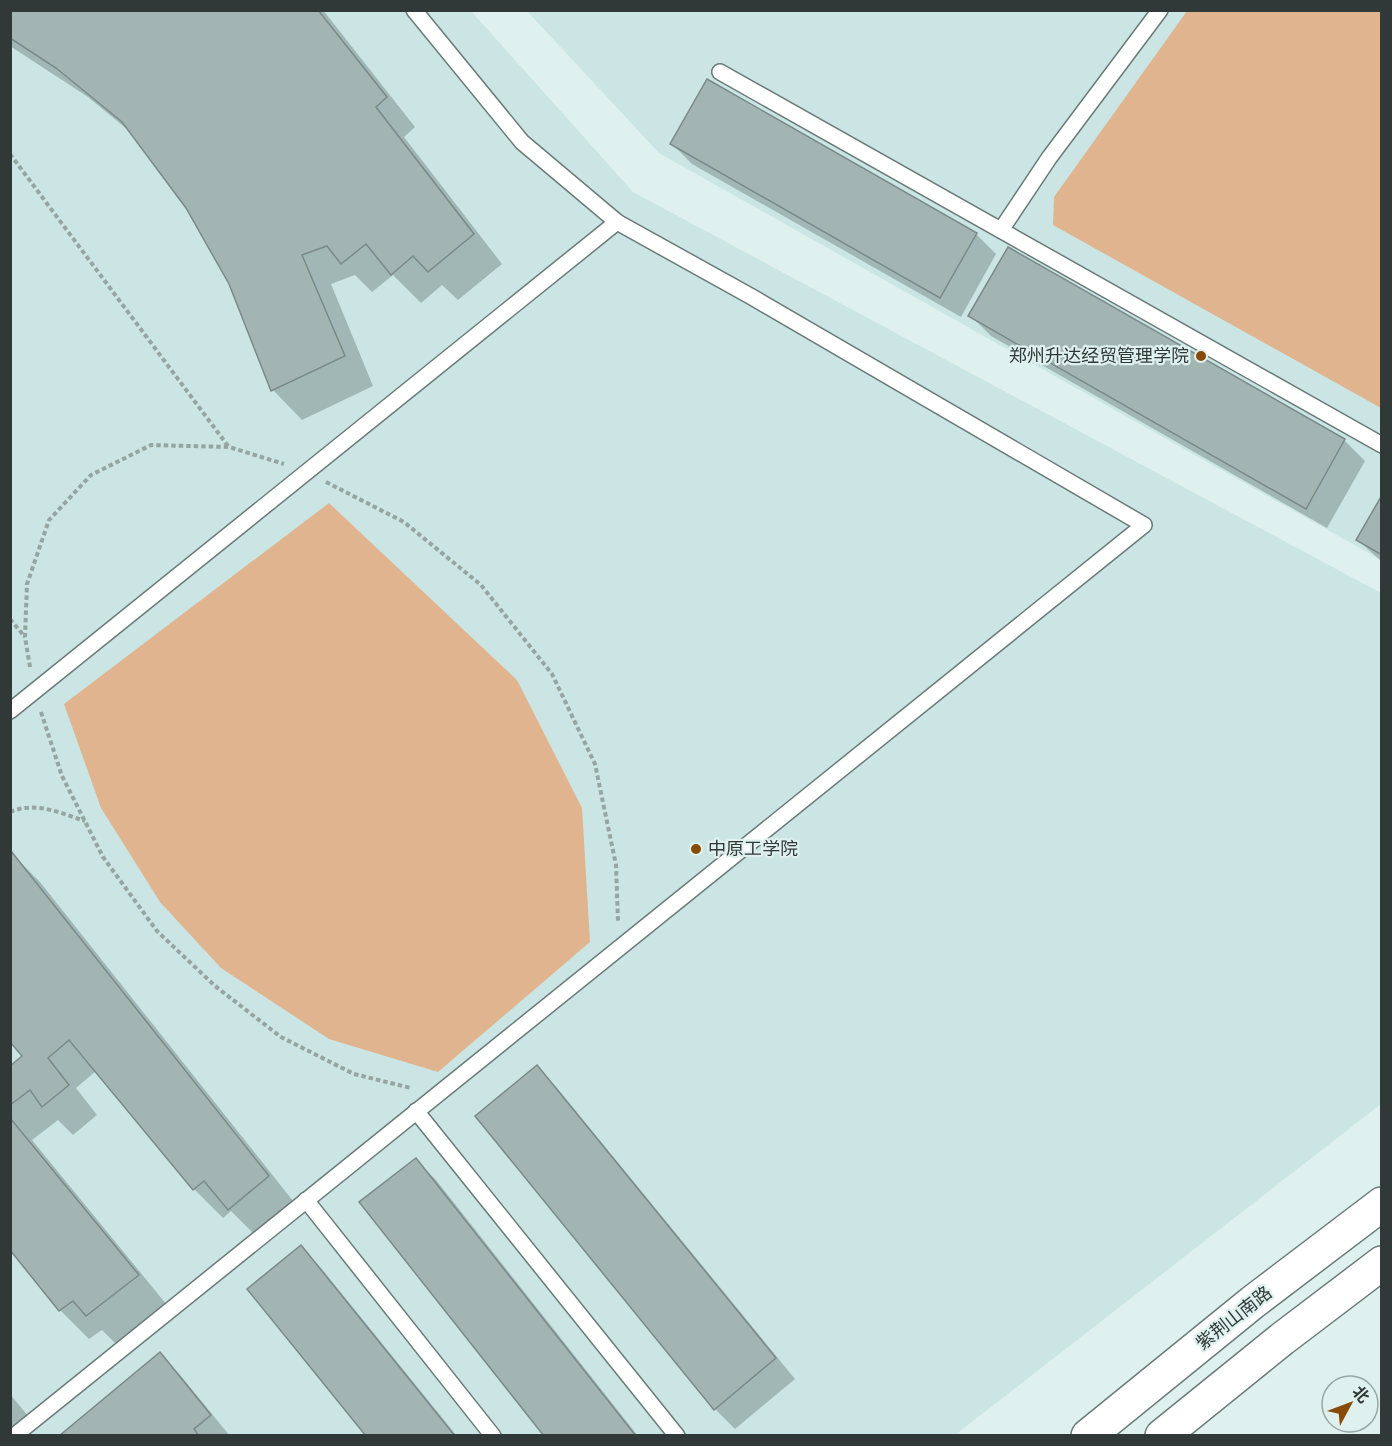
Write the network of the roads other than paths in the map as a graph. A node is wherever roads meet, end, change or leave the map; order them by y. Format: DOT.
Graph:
graph roads {
  1 [pos="414,10"];
  2 [pos="1160,10"];
  3 [pos="720,72"];
  4 [pos="617,222"];
  5 [pos="1001,230"];
  6 [pos="1382,445"];
  7 [pos="10,711"];
  8 [pos="416,1111"];
  9 [pos="306,1200"];
  10 [pos="1382,1204"];
  11 [pos="1382,1263"];
  12 [pos="14,1436"];
  13 [pos="493,1436"];
  14 [pos="677,1436"];
  15 [pos="1088,1436"];
  16 [pos="1162,1436"];
  1 -- 4 [label="lane"];
  2 -- 5 [label="lane"];
  3 -- 5 [label="lane"];
  4 -- 7 [label="lane"];
  4 -- 8 [label="lane"];
  5 -- 6 [label="lane"];
  8 -- 9 [label="lane"];
  8 -- 14 [label="lane"];
  9 -- 12 [label="lane"];
  9 -- 13 [label="lane"];
  10 -- 15 [label="main road, 紫荆山南路"];
  11 -- 16 [label="main road"];
}
